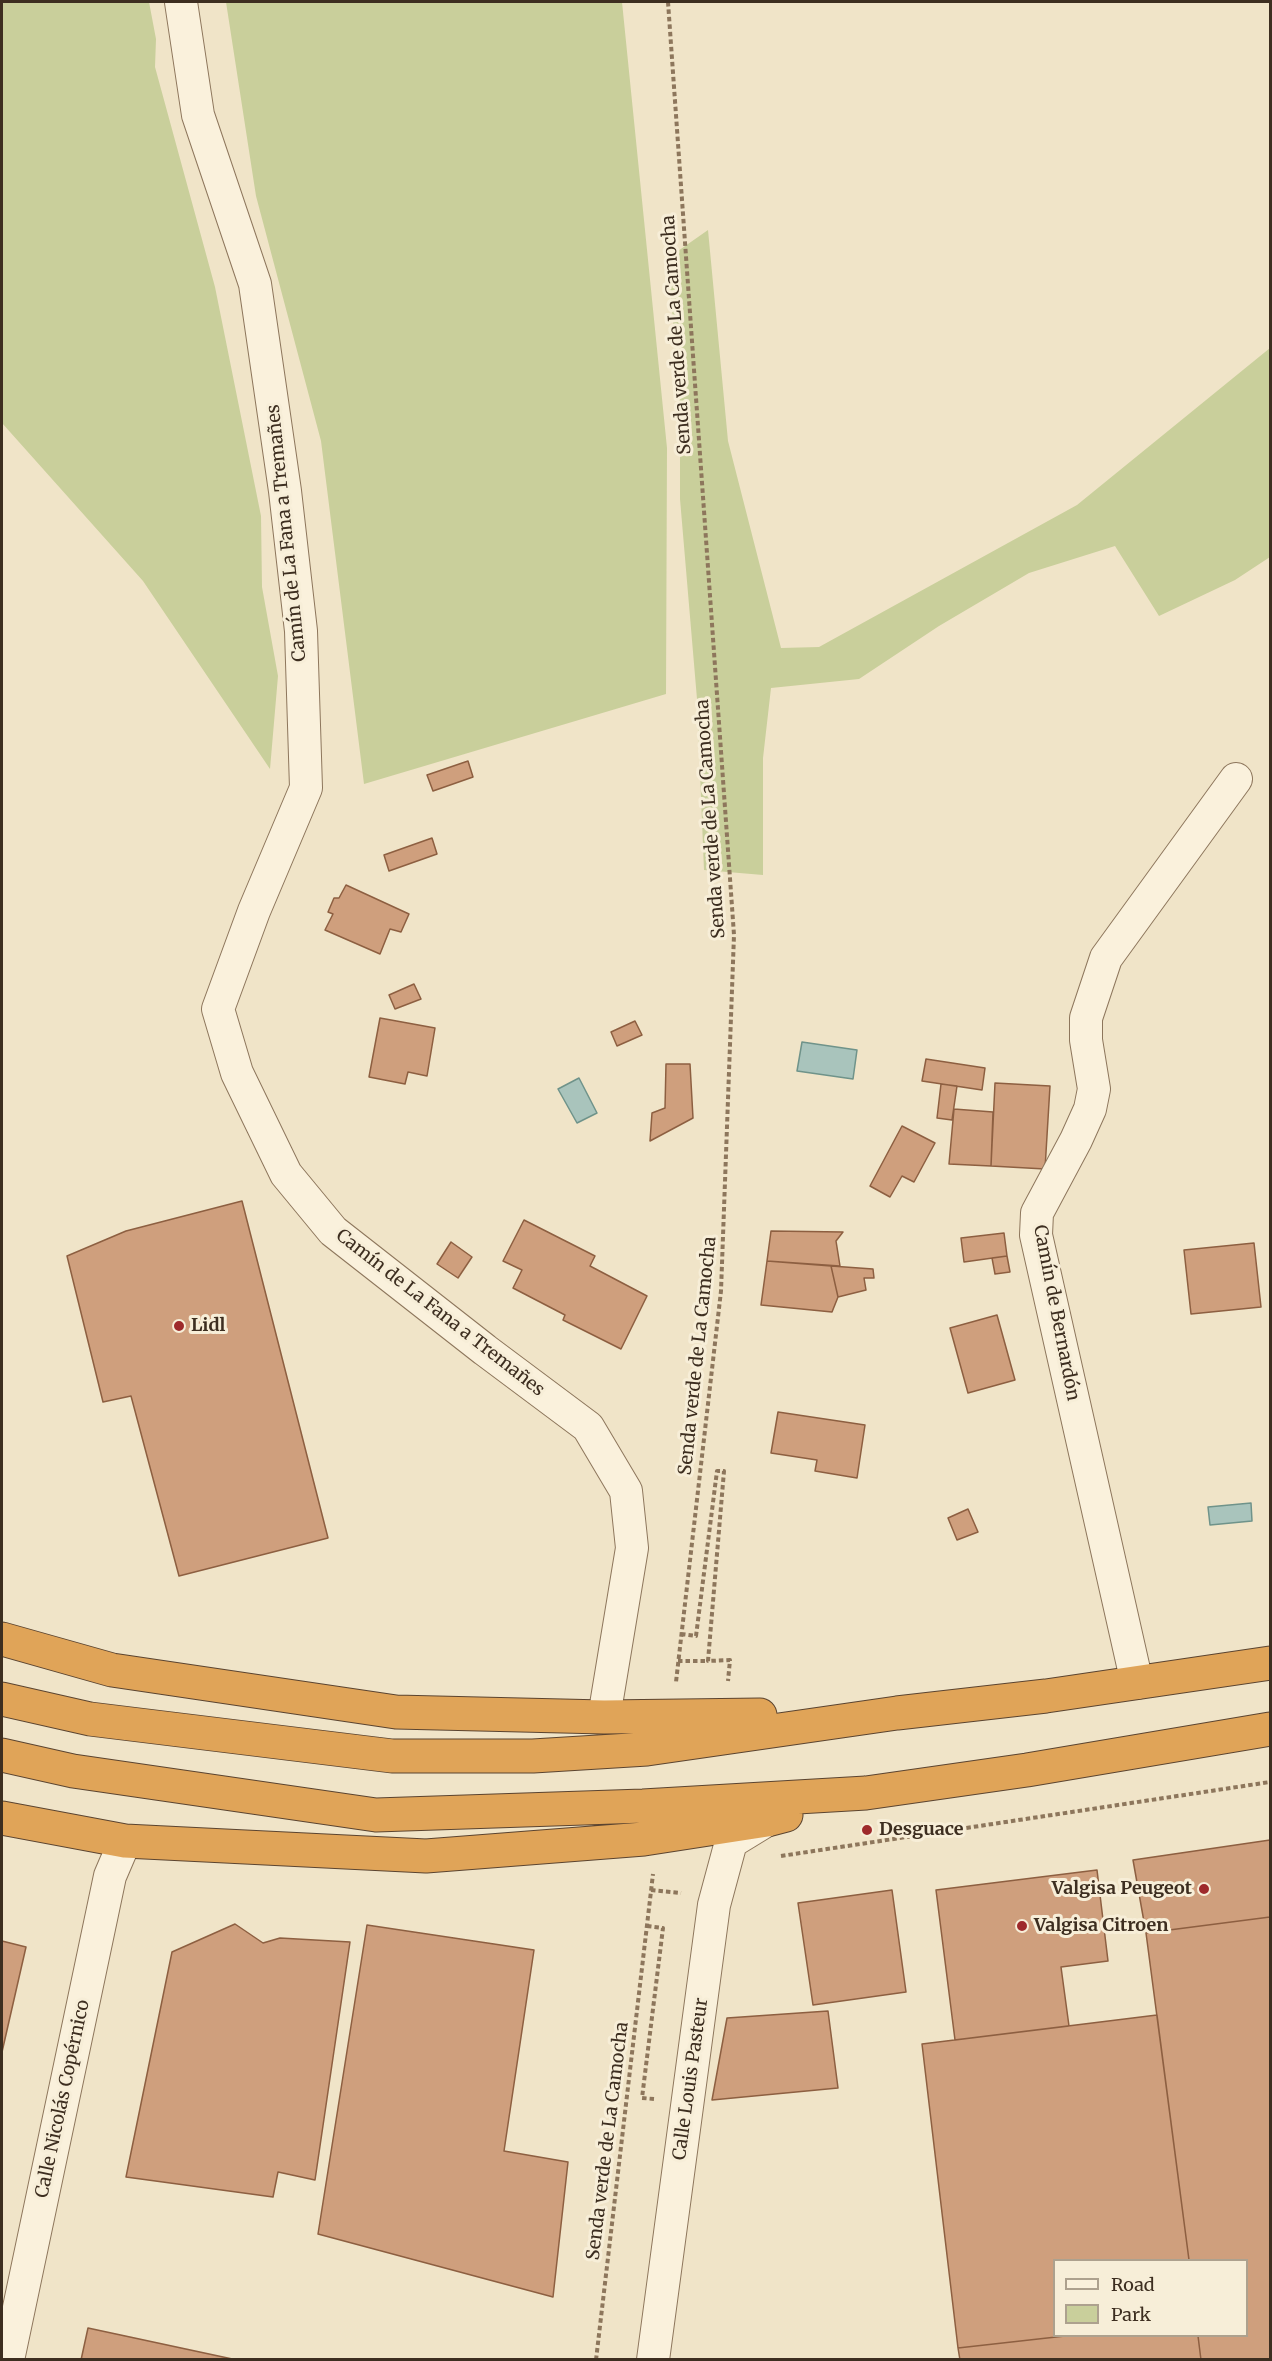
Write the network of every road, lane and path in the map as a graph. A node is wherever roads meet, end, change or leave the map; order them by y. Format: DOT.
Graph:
graph roads {
  1 [pos="181,2"];
  2 [pos="668,2"];
  3 [pos="1236,779"];
  4 [pos="681,1635"];
  5 [pos="2,1639"];
  6 [pos="678,1661"];
  7 [pos="708,1661"];
  8 [pos="1270,1663"];
  9 [pos="1137,1683"];
  10 [pos="728,1684"];
  11 [pos="675,1687"];
  12 [pos="2,1699"];
  13 [pos="897,1713"];
  14 [pos="604,1717"];
  15 [pos="1270,1729"];
  16 [pos="2,1755"];
  17 [pos="1270,1782"];
  18 [pos="866,1793"];
  19 [pos="2,1818"];
  20 [pos="767,1820"];
  21 [pos="125,1841"];
  22 [pos="777,1856"];
  23 [pos="653,1870"];
  24 [pos="651,1890"];
  25 [pos="681,1893"];
  26 [pos="679,1904"];
  27 [pos="714,1905"];
  28 [pos="647,1926"];
  29 [pos="656,2088"];
  30 [pos="8,2360"];
  31 [pos="596,2360"];
  32 [pos="653,2360"];
  1 -- 14 [label="street, Camín de La Fana a Tremañes"];
  2 -- 4 [label="path, Senda verde de La Camocha"];
  3 -- 9 [label="street, Camín de Bernardón"];
  4 -- 6 [label="path, Senda verde de La Camocha"];
  4 -- 7 [label="path, Senda verde de La Camocha"];
  5 -- 14 [label="highway"];
  6 -- 7 [label="path"];
  6 -- 11 [label="path, Senda verde de La Camocha"];
  7 -- 10 [label="path"];
  8 -- 9 [label="highway"];
  9 -- 13 [label="highway"];
  12 -- 13 [label="highway"];
  13 -- 14 [label="highway"];
  15 -- 18 [label="highway"];
  16 -- 18 [label="highway"];
  17 -- 22 [label="path"];
  18 -- 20 [label="highway"];
  19 -- 21 [label="highway"];
  20 -- 21 [label="highway"];
  20 -- 27 [label="street, Calle Louis Pasteur"];
  21 -- 30 [label="street, Calle Nicolás Copérnico"];
  23 -- 24 [label="path, Senda verde de La Camocha"];
  24 -- 25 [label="path"];
  24 -- 28 [label="path, Senda verde de La Camocha"];
  25 -- 26 [label="path"];
  25 -- 27 [label="path"];
  27 -- 32 [label="street, Calle Louis Pasteur"];
  28 -- 29 [label="path, Senda verde de La Camocha"];
  28 -- 31 [label="path, Senda verde de La Camocha"];
}
